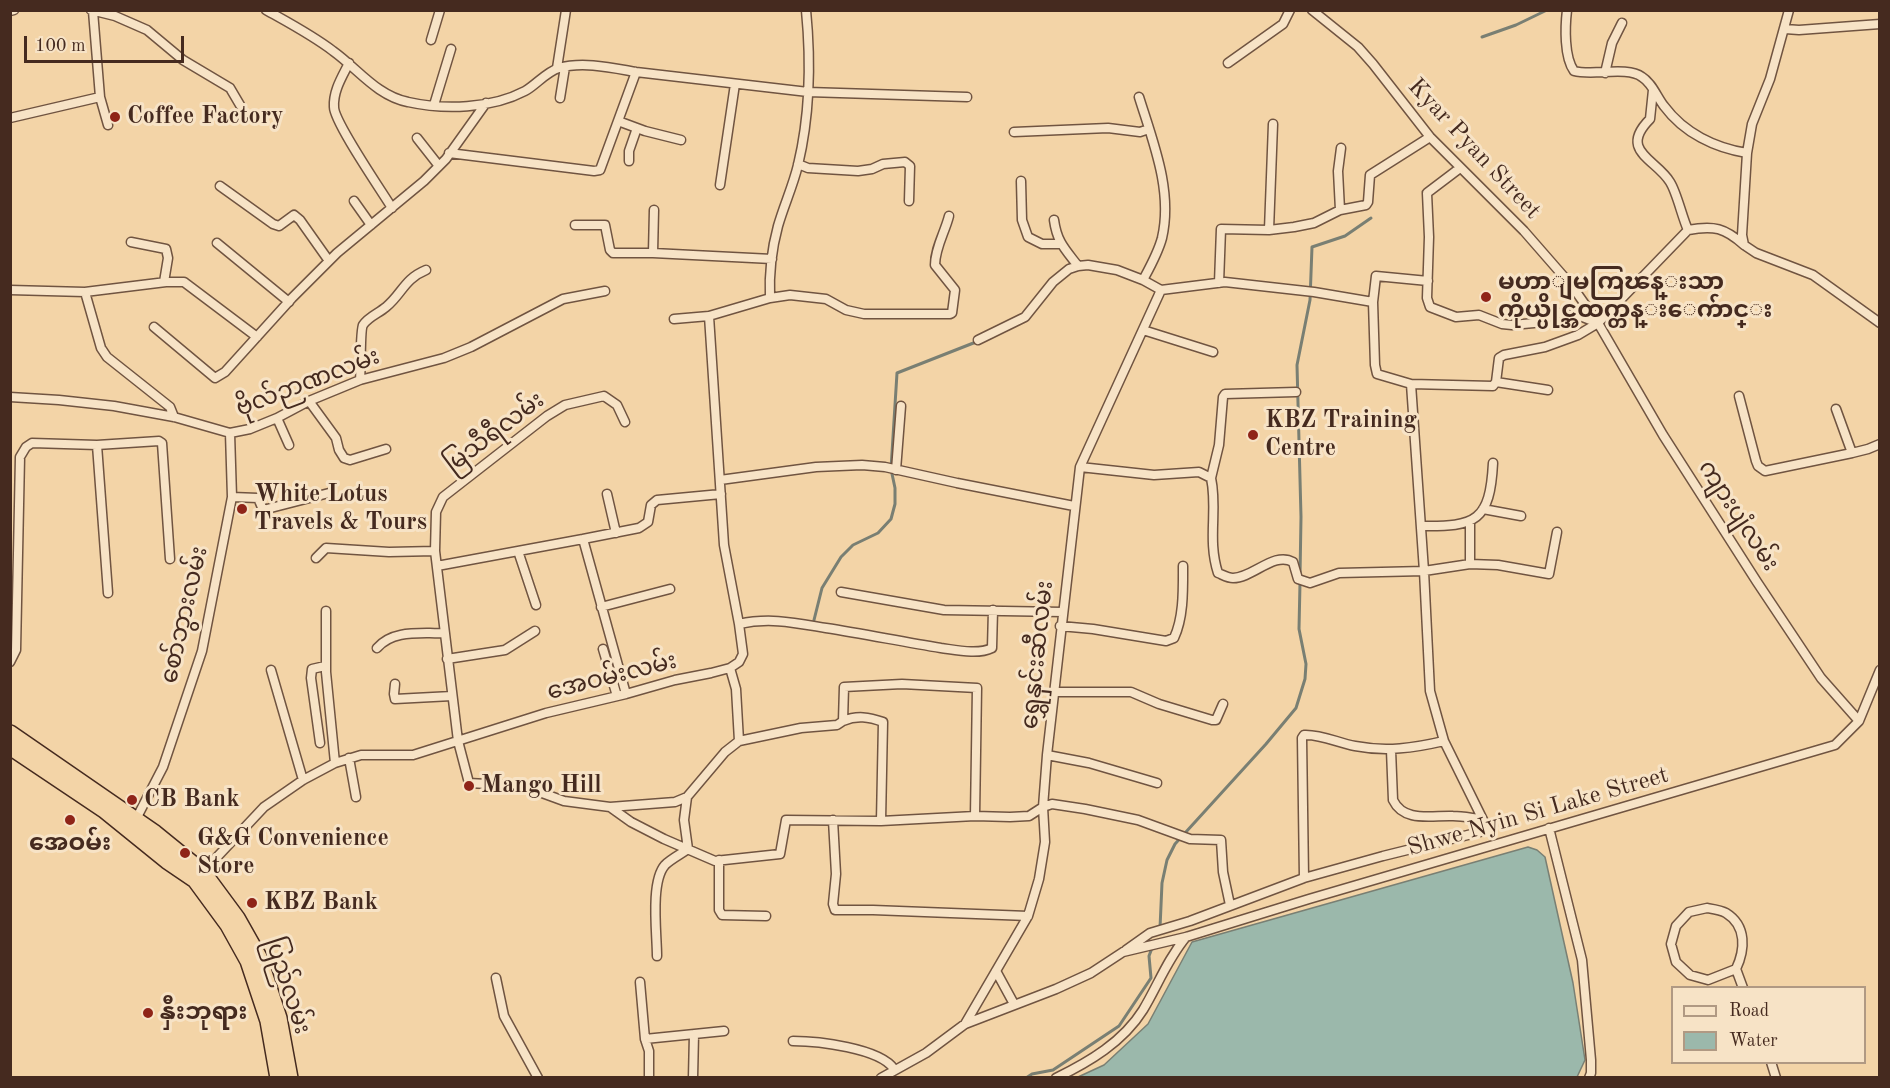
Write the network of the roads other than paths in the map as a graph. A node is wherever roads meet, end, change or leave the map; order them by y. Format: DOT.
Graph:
graph roads {
  1 [pos="266,10"];
  2 [pos="440,10"];
  3 [pos="566,10"];
  4 [pos="806,10"];
  5 [pos="1290,10"];
  6 [pos="1312,10"];
  7 [pos="1567,10"];
  8 [pos="1789,10"];
  9 [pos="92,11"];
  10 [pos="1622,23"];
  11 [pos="1880,24"];
  12 [pos="1785,29"];
  13 [pos="431,40"];
  14 [pos="451,49"];
  15 [pos="349,63"];
  16 [pos="1228,63"];
  17 [pos="561,68"];
  18 [pos="636,72"];
  19 [pos="1605,73"];
  20 [pos="735,84"];
  21 [pos="1653,90"];
  22 [pos="808,92"];
  23 [pos="100,97"];
  24 [pos="560,98"];
  25 [pos="967,98"];
  26 [pos="1139,98"];
  27 [pos="486,103"];
  28 [pos="240,105"];
  29 [pos="434,105"];
  30 [pos="10,118"];
  31 [pos="618,121"];
  32 [pos="1273,124"];
  33 [pos="108,125"];
  34 [pos="637,128"];
  35 [pos="1149,129"];
  36 [pos="1014,132"];
  37 [pos="1430,137"];
  38 [pos="417,138"];
  39 [pos="681,140"];
  40 [pos="1341,148"];
  41 [pos="449,153"];
  42 [pos="1747,153"];
  43 [pos="629,161"];
  44 [pos="798,164"];
  45 [pos="439,166"];
  46 [pos="1460,168"];
  47 [pos="1021,181"];
  48 [pos="720,185"];
  49 [pos="220,186"];
  50 [pos="354,201"];
  51 [pos="909,201"];
  52 [pos="392,208"];
  53 [pos="654,210"];
  54 [pos="1340,210"];
  55 [pos="949,216"];
  56 [pos="1054,220"];
  57 [pos="371,225"];
  58 [pos="575,225"];
  59 [pos="1269,230"];
  60 [pos="1688,230"];
  61 [pos="131,242"];
  62 [pos="217,243"];
  63 [pos="1060,244"];
  64 [pos="1744,244"];
  65 [pos="653,253"];
  66 [pos="772,260"];
  67 [pos="329,261"];
  68 [pos="1078,266"];
  69 [pos="426,270"];
  70 [pos="1143,280"];
  71 [pos="1428,281"];
  72 [pos="164,282"];
  73 [pos="1219,283"];
  74 [pos="10,290"];
  75 [pos="1161,290"];
  76 [pos="605,291"];
  77 [pos="85,292"];
  78 [pos="770,298"];
  79 [pos="289,302"];
  80 [pos="1373,302"];
  81 [pos="709,316"];
  82 [pos="674,319"];
  83 [pos="1598,323"];
  84 [pos="1880,323"];
  85 [pos="154,327"];
  86 [pos="1143,330"];
  87 [pos="257,337"];
  88 [pos="978,340"];
  89 [pos="1213,352"];
  90 [pos="360,380"];
  91 [pos="1496,382"];
  92 [pos="1411,384"];
  93 [pos="1548,390"];
  94 [pos="1296,392"];
  95 [pos="1738,396"];
  96 [pos="10,397"];
  97 [pos="309,401"];
  98 [pos="901,406"];
  99 [pos="1836,409"];
  100 [pos="174,417"];
  101 [pos="277,418"];
  102 [pos="625,422"];
  103 [pos="230,433"];
  104 [pos="1880,444"];
  105 [pos="97,445"];
  106 [pos="289,445"];
  107 [pos="386,449"];
  108 [pos="1852,453"];
  109 [pos="1493,463"];
  110 [pos="1080,467"];
  111 [pos="892,469"];
  112 [pos="1211,478"];
  113 [pos="720,480"];
  114 [pos="329,493"];
  115 [pos="607,494"];
  116 [pos="721,494"];
  117 [pos="232,497"];
  118 [pos="1074,506"];
  119 [pos="1483,509"];
  120 [pos="264,510"];
  121 [pos="1521,516"];
  122 [pos="1470,521"];
  123 [pos="269,524"];
  124 [pos="1421,526"];
  125 [pos="1557,532"];
  126 [pos="616,533"];
  127 [pos="583,539"];
  128 [pos="435,551"];
  129 [pos="518,551"];
  130 [pos="316,558"];
  131 [pos="170,559"];
  132 [pos="1470,564"];
  133 [pos="437,566"];
  134 [pos="1183,566"];
  135 [pos="1424,571"];
  136 [pos="670,589"];
  137 [pos="841,592"];
  138 [pos="108,593"];
  139 [pos="536,605"];
  140 [pos="601,607"];
  141 [pos="993,610"];
  142 [pos="326,611"];
  143 [pos="1062,612"];
  144 [pos="739,624"];
  145 [pos="1060,626"];
  146 [pos="535,631"];
  147 [pos="444,633"];
  148 [pos="377,648"];
  149 [pos="603,649"];
  150 [pos="447,659"];
  151 [pos="10,662"];
  152 [pos="325,666"];
  153 [pos="730,668"];
  154 [pos="270,670"];
  155 [pos="1880,670"];
  156 [pos="395,684"];
  157 [pos="1055,693"];
  158 [pos="626,694"];
  159 [pos="452,696"];
  160 [pos="617,696"];
  161 [pos="1223,704"];
  162 [pos="843,721"];
  163 [pos="1859,721"];
  164 [pos="11,734"];
  165 [pos="458,741"];
  166 [pos="739,741"];
  167 [pos="1444,741"];
  168 [pos="320,743"];
  169 [pos="10,747"];
  170 [pos="1391,750"];
  171 [pos="1047,755"];
  172 [pos="349,758"];
  173 [pos="335,763"];
  174 [pos="303,780"];
  175 [pos="1157,783"];
  176 [pos="356,797"];
  177 [pos="687,797"];
  178 [pos="610,807"];
  179 [pos="1043,807"];
  180 [pos="975,816"];
  181 [pos="1481,819"];
  182 [pos="833,820"];
  183 [pos="881,821"];
  184 [pos="132,825"];
  185 [pos="1549,828"];
  186 [pos="688,849"];
  187 [pos="719,860"];
  188 [pos="199,876"];
  189 [pos="1304,878"];
  190 [pos="1230,905"];
  191 [pos="766,916"];
  192 [pos="1028,916"];
  193 [pos="1186,937"];
  194 [pos="1123,952"];
  195 [pos="657,956"];
  196 [pos="1736,969"];
  197 [pos="996,971"];
  198 [pos="496,978"];
  199 [pos="640,982"];
  200 [pos="1743,986"];
  201 [pos="1014,1004"];
  202 [pos="965,1024"];
  203 [pos="724,1031"];
  204 [pos="694,1034"];
  205 [pos="645,1039"];
  206 [pos="793,1041"];
  207 [pos="894,1069"];
  208 [pos="278,1077"];
  209 [pos="290,1077"];
  210 [pos="538,1077"];
  211 [pos="649,1077"];
  212 [pos="693,1077"];
  213 [pos="881,1077"];
  214 [pos="1056,1077"];
  215 [pos="1589,1077"];
  1 -- 15 [label="street"];
  2 -- 13 [label="street"];
  3 -- 17 [label="street"];
  4 -- 22 [label="street"];
  5 -- 16 [label="street"];
  6 -- 37 [label="street, Kyar Pyan Street"];
  7 -- 19 [label="street"];
  8 -- 12 [label="street"];
  9 -- 23 [label="street"];
  9 -- 28 [label="street"];
  10 -- 19 [label="street"];
  11 -- 12 [label="street"];
  12 -- 42 [label="street"];
  14 -- 29 [label="street"];
  15 -- 29 [label="street"];
  15 -- 52 [label="street"];
  17 -- 18 [label="street"];
  17 -- 24 [label="street"];
  17 -- 27 [label="street"];
  18 -- 20 [label="street"];
  18 -- 31 [label="street"];
  19 -- 21 [label="street"];
  20 -- 22 [label="street"];
  20 -- 48 [label="street"];
  21 -- 42 [label="street"];
  21 -- 60 [label="street"];
  22 -- 25 [label="street"];
  22 -- 44 [label="street"];
  23 -- 30 [label="street"];
  23 -- 33 [label="street"];
  26 -- 35 [label="street"];
  27 -- 29 [label="street"];
  27 -- 41 [label="street"];
  31 -- 34 [label="street"];
  31 -- 41 [label="street"];
  32 -- 59 [label="street"];
  34 -- 39 [label="street"];
  34 -- 43 [label="street"];
  35 -- 36 [label="street"];
  35 -- 70 [label="street"];
  37 -- 46 [label="street, Kyar Pyan Street"];
  37 -- 54 [label="street"];
  38 -- 45 [label="street"];
  40 -- 54 [label="street"];
  41 -- 45 [label="street"];
  42 -- 64 [label="street"];
  44 -- 51 [label="street"];
  44 -- 66 [label="street"];
  45 -- 52 [label="street"];
  46 -- 71 [label="street"];
  46 -- 83 [label="street, Kyar Pyan Street"];
  47 -- 63 [label="street"];
  49 -- 67 [label="street"];
  50 -- 57 [label="street"];
  52 -- 57 [label="street"];
  53 -- 65 [label="street"];
  54 -- 59 [label="street"];
  55 -- 78 [label="street"];
  56 -- 63 [label="street"];
  57 -- 67 [label="street"];
  58 -- 65 [label="street"];
  59 -- 73 [label="street"];
  60 -- 64 [label="street"];
  60 -- 83 [label="street"];
  61 -- 72 [label="street"];
  62 -- 79 [label="street"];
  63 -- 68 [label="street"];
  64 -- 84 [label="street"];
  65 -- 66 [label="street"];
  66 -- 78 [label="street"];
  67 -- 79 [label="street"];
  68 -- 70 [label="street"];
  68 -- 88 [label="street"];
  69 -- 90 [label="street"];
  70 -- 75 [label="street"];
  71 -- 80 [label="street"];
  71 -- 83 [label="street"];
  72 -- 77 [label="street"];
  72 -- 87 [label="street"];
  73 -- 75 [label="street"];
  73 -- 80 [label="street"];
  74 -- 77 [label="street"];
  75 -- 86 [label="street, ရွှေနှင်းဆီလမ်း"];
  76 -- 90 [label="street, ဗိုလ်ဉာဏလမ်း"];
  77 -- 100 [label="street"];
  78 -- 81 [label="street"];
  79 -- 87 [label="street"];
  80 -- 92 [label="street"];
  81 -- 82 [label="street"];
  81 -- 113 [label="street"];
  83 -- 91 [label="street"];
  83 -- 163 [label="street, ကျားပျံလမ်း"];
  85 -- 87 [label="street"];
  86 -- 89 [label="street"];
  86 -- 110 [label="street, ရွှေနှင်းဆီလမ်း"];
  90 -- 97 [label="street, ဗိုလ်ဉာဏလမ်း"];
  91 -- 92 [label="street"];
  91 -- 93 [label="street"];
  92 -- 124 [label="street"];
  94 -- 112 [label="street"];
  95 -- 108 [label="street"];
  96 -- 100 [label="street, ဗိုလ်ဉာဏလမ်း"];
  97 -- 101 [label="street, ဗိုလ်ဉာဏလမ်း"];
  97 -- 107 [label="street"];
  98 -- 111 [label="street"];
  99 -- 108 [label="street"];
  100 -- 103 [label="street, ဗိုလ်ဉာဏလမ်း"];
  101 -- 103 [label="street, ဗိုလ်ဉာဏလမ်း"];
  101 -- 106 [label="street"];
  102 -- 128 [label="street, မြသီရီလမ်း"];
  103 -- 117 [label="street, စော်ဘွားလမ်း"];
  104 -- 108 [label="street"];
  105 -- 131 [label="street"];
  105 -- 138 [label="street"];
  105 -- 151 [label="street"];
  109 -- 119 [label="street"];
  110 -- 112 [label="street"];
  110 -- 118 [label="street, ရွှေနှင်းဆီလမ်း"];
  111 -- 113 [label="street"];
  111 -- 118 [label="street"];
  112 -- 135 [label="street"];
  113 -- 116 [label="street"];
  114 -- 120 [label="street"];
  115 -- 126 [label="street"];
  116 -- 126 [label="street"];
  116 -- 144 [label="street"];
  117 -- 120 [label="street"];
  117 -- 184 [label="street, စော်ဘွားလမ်း"];
  118 -- 143 [label="street, ရွှေနှင်းဆီလမ်း"];
  119 -- 121 [label="street"];
  119 -- 122 [label="street"];
  120 -- 123 [label="street"];
  122 -- 124 [label="street"];
  122 -- 132 [label="street"];
  124 -- 135 [label="street"];
  125 -- 132 [label="street"];
  126 -- 127 [label="street"];
  127 -- 129 [label="street"];
  127 -- 140 [label="street"];
  128 -- 130 [label="street"];
  128 -- 133 [label="street, မြသီရီလမ်း"];
  129 -- 133 [label="street"];
  129 -- 139 [label="street"];
  132 -- 135 [label="street"];
  133 -- 147 [label="street, မြသီရီလမ်း"];
  134 -- 145 [label="street"];
  135 -- 167 [label="street"];
  136 -- 140 [label="street"];
  137 -- 141 [label="street"];
  140 -- 158 [label="street"];
  141 -- 143 [label="street"];
  141 -- 144 [label="street"];
  142 -- 152 [label="street"];
  143 -- 145 [label="street, ရွှေနှင်းဆီလမ်း"];
  144 -- 153 [label="street"];
  145 -- 157 [label="street, ရွှေနှင်းဆီလမ်း"];
  146 -- 150 [label="street"];
  147 -- 148 [label="street"];
  147 -- 150 [label="street, မြသီရီလမ်း"];
  149 -- 160 [label="street"];
  150 -- 159 [label="street, မြသီရီလမ်း"];
  152 -- 168 [label="street"];
  152 -- 173 [label="street"];
  153 -- 158 [label="street, အေဝမ်းလမ်း"];
  153 -- 166 [label="street"];
  154 -- 174 [label="street"];
  155 -- 163 [label="street, Shwe Nyin Si Lake Street"];
  156 -- 159 [label="street"];
  157 -- 161 [label="street"];
  157 -- 171 [label="street, ရွှေနှင်းဆီလမ်း"];
  158 -- 160 [label="street, အေဝမ်းလမ်း"];
  159 -- 165 [label="street, မြသီရီလမ်း"];
  160 -- 165 [label="street, အေဝမ်းလမ်း"];
  162 -- 166 [label="street"];
  162 -- 180 [label="street"];
  162 -- 183 [label="street"];
  163 -- 185 [label="street, Shwe Nyin Si Lake Street"];
  164 -- 184 [label="highway, ပြည်လမ်း"];
  165 -- 172 [label="street, အေဝမ်းလမ်း"];
  165 -- 178 [label="street, မြသီရီလမ်း"];
  166 -- 177 [label="street"];
  167 -- 170 [label="street"];
  167 -- 181 [label="street"];
  169 -- 184 [label="highway, ပြည်လမ်း"];
  170 -- 181 [label="street"];
  170 -- 189 [label="street"];
  171 -- 175 [label="street"];
  171 -- 179 [label="street, ရွှေနှင်းဆီလမ်း"];
  172 -- 173 [label="street, အေဝမ်းလမ်း"];
  172 -- 176 [label="street"];
  173 -- 174 [label="street, အေဝမ်းလမ်း"];
  174 -- 188 [label="street, အေဝမ်းလမ်း"];
  177 -- 178 [label="street"];
  177 -- 186 [label="street"];
  178 -- 186 [label="street"];
  179 -- 180 [label="street"];
  179 -- 190 [label="street"];
  179 -- 192 [label="street, ရွှေနှင်းဆီလမ်း"];
  180 -- 183 [label="street"];
  181 -- 189 [label="street"];
  182 -- 183 [label="street"];
  182 -- 187 [label="street"];
  182 -- 192 [label="street"];
  184 -- 188 [label="highway, ပြည်လမ်း"];
  185 -- 193 [label="street, Shwe Nyin Si Lake Street"];
  185 -- 215 [label="street"];
  186 -- 187 [label="street"];
  186 -- 195 [label="street"];
  187 -- 191 [label="street"];
  188 -- 208 [label="highway, ပြည်လမ်း"];
  188 -- 209 [label="highway, ပြည်လမ်း"];
  189 -- 190 [label="street"];
  190 -- 194 [label="street"];
  192 -- 197 [label="street, ရွှေနှင်းဆီလမ်း"];
  193 -- 194 [label="street, Shwe Nyin Si Lake Street"];
  193 -- 214 [label="street"];
  194 -- 201 [label="street"];
  196 -- 196 [label="street"];
  196 -- 200 [label="street"];
  197 -- 201 [label="street"];
  197 -- 202 [label="street, ရွှေနှင်းဆီလမ်း"];
  198 -- 210 [label="street"];
  199 -- 205 [label="street"];
  201 -- 202 [label="street"];
  202 -- 207 [label="street"];
  203 -- 204 [label="street"];
  204 -- 205 [label="street"];
  204 -- 212 [label="street"];
  205 -- 211 [label="street"];
  206 -- 207 [label="street"];
  207 -- 213 [label="street"];
}
